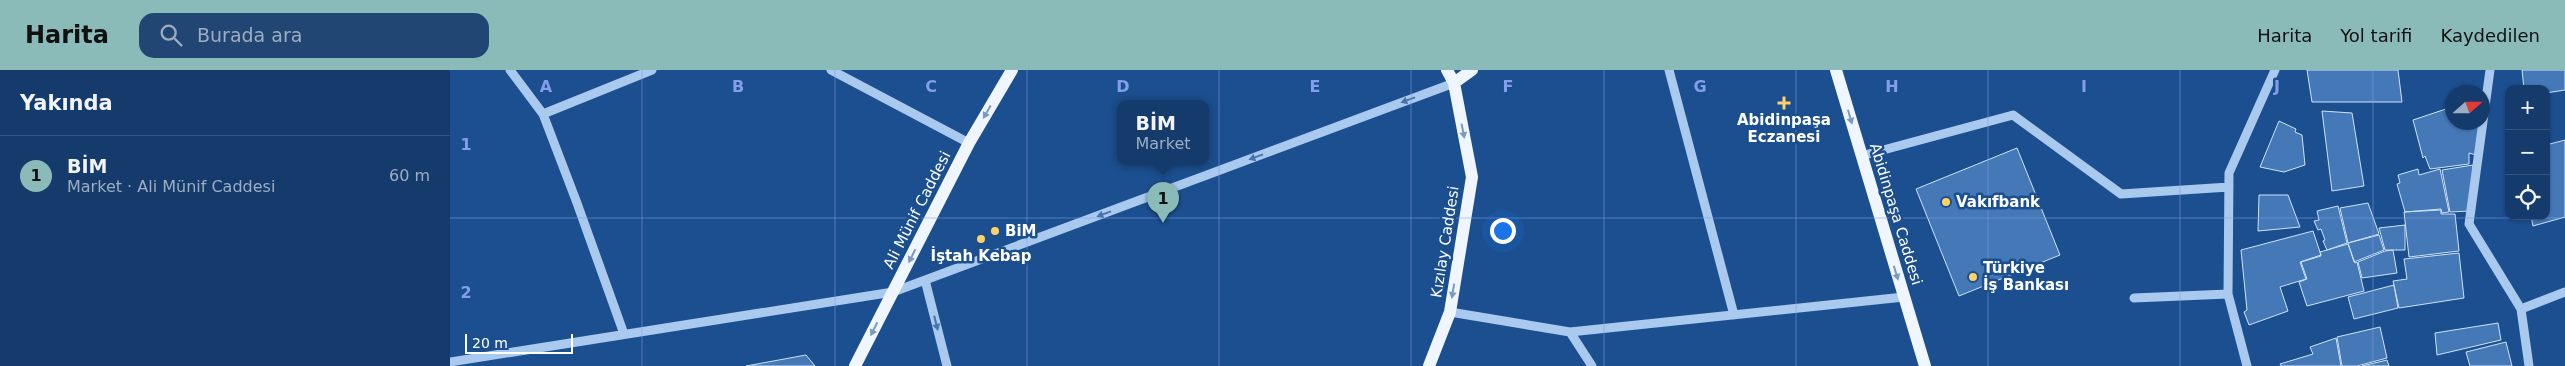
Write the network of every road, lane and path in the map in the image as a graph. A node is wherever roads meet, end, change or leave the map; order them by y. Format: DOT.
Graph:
graph roads {
  1 [pos="510,70"];
  2 [pos="652,70"];
  3 [pos="831,70"];
  4 [pos="1012,70"];
  5 [pos="1447,70"];
  6 [pos="1472,70"];
  7 [pos="1669,70"];
  8 [pos="1836,70"];
  9 [pos="2275,70"];
  10 [pos="2490,70"];
  11 [pos="1454,83"];
  12 [pos="543,114"];
  13 [pos="969,143"];
  14 [pos="1861,156"];
  15 [pos="2229,186"];
  16 [pos="925,280"];
  17 [pos="893,292"];
  18 [pos="2565,292"];
  19 [pos="2228,294"];
  20 [pos="1904,296"];
  21 [pos="2134,298"];
  22 [pos="2521,309"];
  23 [pos="1450,312"];
  24 [pos="1734,315"];
  25 [pos="1570,332"];
  26 [pos="624,334"];
  27 [pos="450,362"];
  28 [pos="855,366"];
  29 [pos="947,366"];
  30 [pos="1429,366"];
  31 [pos="1592,366"];
  32 [pos="1926,366"];
  33 [pos="2247,366"];
  34 [pos="2529,366"];
  1 -- 12 [label="street"];
  2 -- 12 [label="street"];
  3 -- 13 [label="street"];
  4 -- 13 [label="main road, Ali Münif Caddesi, one-way"];
  5 -- 11 [label="main road, Kızılay Caddesi"];
  6 -- 11 [label="main road"];
  7 -- 24 [label="street"];
  8 -- 14 [label="main road, Abidinpaşa Caddesi, one-way"];
  9 -- 15 [label="street"];
  10 -- 22 [label="street"];
  11 -- 16 [label="street, one-way"];
  11 -- 23 [label="main road, Kızılay Caddesi, one-way"];
  12 -- 26 [label="street"];
  13 -- 17 [label="main road, Ali Münif Caddesi, one-way"];
  14 -- 15 [label="street"];
  14 -- 20 [label="main road, Abidinpaşa Caddesi, one-way"];
  15 -- 19 [label="street"];
  16 -- 17 [label="street"];
  16 -- 29 [label="street, one-way"];
  17 -- 26 [label="street"];
  17 -- 28 [label="main road, Ali Münif Caddesi, one-way"];
  18 -- 22 [label="street"];
  19 -- 21 [label="street"];
  19 -- 33 [label="street"];
  20 -- 24 [label="street"];
  20 -- 32 [label="main road, Abidinpaşa Caddesi"];
  22 -- 34 [label="street"];
  23 -- 25 [label="street"];
  23 -- 30 [label="main road, Kızılay Caddesi"];
  24 -- 25 [label="street"];
  25 -- 31 [label="street"];
  26 -- 27 [label="street"];
}
